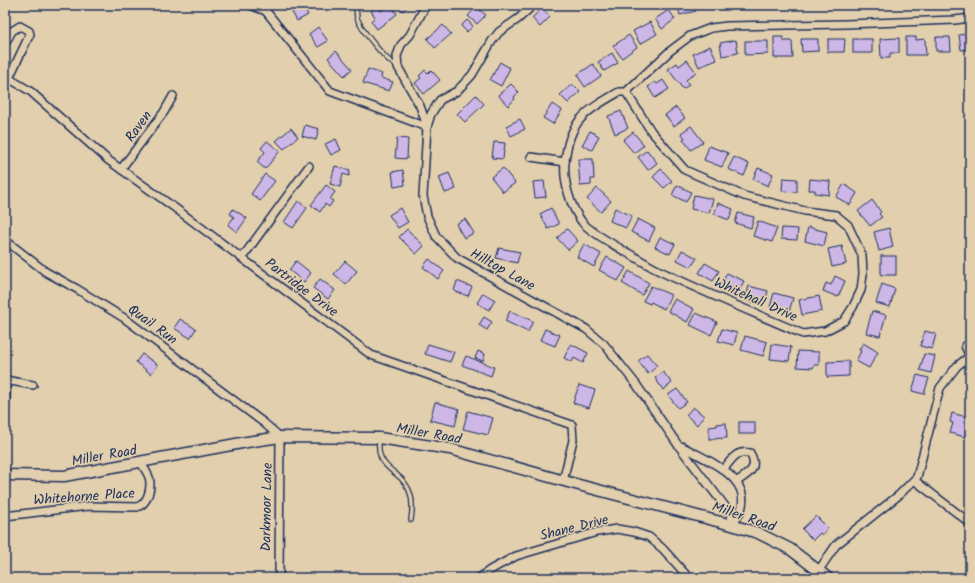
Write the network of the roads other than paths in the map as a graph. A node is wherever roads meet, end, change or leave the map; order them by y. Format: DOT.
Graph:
graph roads {
  1 [pos="250,5"];
  2 [pos="261,5"];
  3 [pos="357,5"];
  4 [pos="426,5"];
  5 [pos="529,9"];
  6 [pos="266,11"];
  7 [pos="970,18"];
  8 [pos="5,44"];
  9 [pos="398,67"];
  10 [pos="7,77"];
  11 [pos="626,92"];
  12 [pos="173,96"];
  13 [pos="427,127"];
  14 [pos="531,157"];
  15 [pos="565,162"];
  16 [pos="309,166"];
  17 [pos="121,169"];
  18 [pos="5,240"];
  19 [pos="242,258"];
  20 [pos="965,346"];
  21 [pos="970,356"];
  22 [pos="6,380"];
  23 [pos="33,385"];
  24 [pos="5,411"];
  25 [pos="280,437"];
  26 [pos="379,438"];
  27 [pos="678,445"];
  28 [pos="140,462"];
  29 [pos="724,469"];
  30 [pos="5,475"];
  31 [pos="914,480"];
  32 [pos="564,481"];
  33 [pos="736,482"];
  34 [pos="5,516"];
  35 [pos="411,520"];
  36 [pos="970,523"];
  37 [pos="732,525"];
  38 [pos="819,570"];
  39 [pos="279,578"];
  40 [pos="479,578"];
  41 [pos="689,578"];
  42 [pos="828,578"];
  1 -- 6 [label="street"];
  2 -- 6 [label="street"];
  3 -- 9 [label="lane"];
  4 -- 9 [label="street"];
  5 -- 13 [label="street, Hilltop Lane"];
  6 -- 13 [label="street"];
  7 -- 11 [label="street, Whitehall Drive"];
  8 -- 10 [label="street"];
  9 -- 13 [label="street"];
  10 -- 17 [label="street, Partridge Drive"];
  11 -- 15 [label="street, Whitehall Drive"];
  11 -- 15 [label="street, Whitehall Drive"];
  12 -- 17 [label="street, Raven"];
  13 -- 27 [label="street, Hilltop Lane"];
  14 -- 15 [label="street"];
  16 -- 19 [label="street"];
  17 -- 19 [label="street, Partridge Drive"];
  18 -- 25 [label="street, Quail Run"];
  19 -- 32 [label="street, Partridge Drive"];
  20 -- 21 [label="street"];
  21 -- 31 [label="street"];
  22 -- 23 [label="street"];
  22 -- 24 [label="street"];
  25 -- 26 [label="street, Miller Road"];
  25 -- 28 [label="street, Miller Road"];
  25 -- 39 [label="street, Darkmoor Lane"];
  26 -- 32 [label="street, Miller Road"];
  26 -- 35 [label="lane"];
  27 -- 29 [label="street"];
  27 -- 37 [label="street, Hilltop Lane"];
  28 -- 30 [label="street, Miller Road"];
  28 -- 34 [label="street, Whitehorne Place"];
  29 -- 33 [label="street"];
  29 -- 33 [label="street"];
  31 -- 36 [label="street"];
  31 -- 38 [label="street"];
  32 -- 37 [label="street, Miller Road"];
  33 -- 37 [label="street"];
  37 -- 38 [label="street, Miller Road"];
  38 -- 42 [label="street, Miller Road"];
  40 -- 41 [label="street, Shane Drive"];
}
